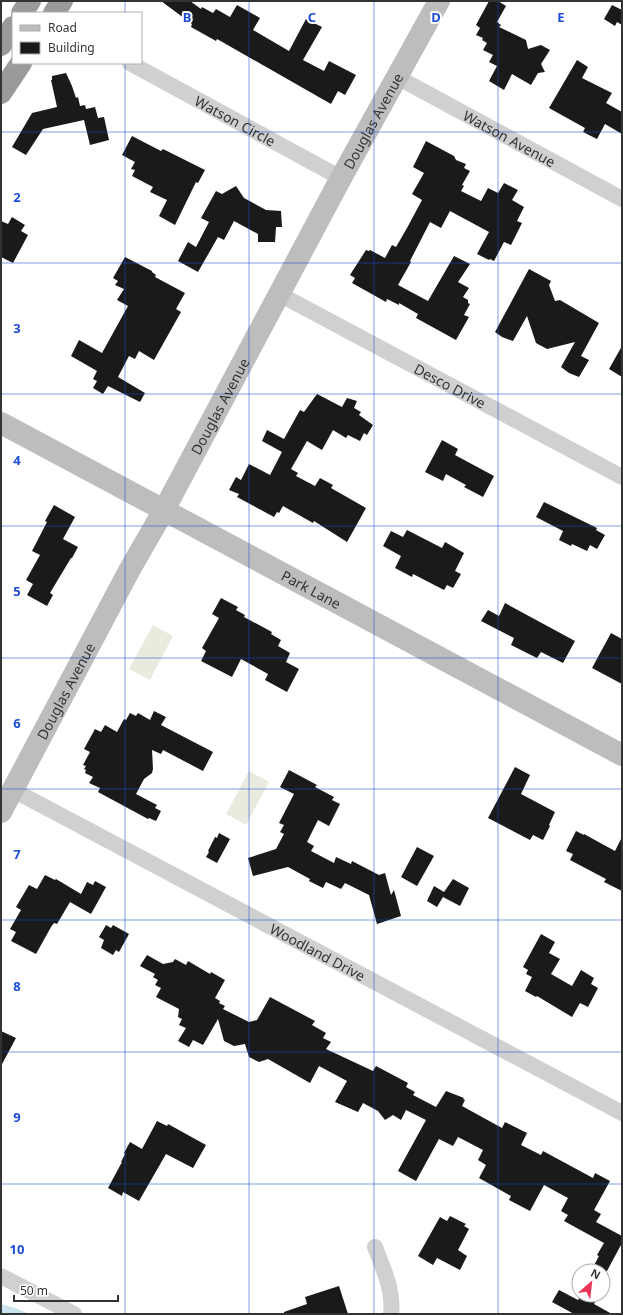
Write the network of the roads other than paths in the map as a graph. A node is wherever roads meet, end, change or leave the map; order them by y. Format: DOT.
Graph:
graph roads {
  1 [pos="30,1"];
  2 [pos="62,1"];
  3 [pos="439,1"];
  4 [pos="23,12"];
  5 [pos="55,12"];
  6 [pos="12,28"];
  7 [pos="1,45"];
  8 [pos="20,64"];
  9 [pos="132,64"];
  10 [pos="397,77"];
  11 [pos="1,93"];
  12 [pos="342,178"];
  13 [pos="622,199"];
  14 [pos="279,294"];
  15 [pos="1,423"];
  16 [pos="622,477"];
  17 [pos="164,510"];
  18 [pos="622,756"];
  19 [pos="13,790"];
  20 [pos="1,812"];
  21 [pos="622,1112"];
  22 [pos="375,1247"];
  23 [pos="1,1276"];
  24 [pos="74,1314"];
  25 [pos="391,1314"];
  1 -- 4 [label="highway"];
  2 -- 5 [label="highway"];
  3 -- 10 [label="street, Douglas Avenue"];
  6 -- 7 [label="highway"];
  8 -- 11 [label="highway"];
  9 -- 12 [label="street, Watson Circle"];
  10 -- 12 [label="street, Douglas Avenue"];
  10 -- 13 [label="street, Watson Avenue"];
  12 -- 14 [label="street, Douglas Avenue"];
  14 -- 16 [label="street, Desco Drive"];
  14 -- 17 [label="street, Douglas Avenue"];
  15 -- 17 [label="street, Park Lane"];
  17 -- 18 [label="street, Park Lane"];
  17 -- 19 [label="street, Douglas Avenue"];
  19 -- 20 [label="street, Douglas Avenue"];
  19 -- 21 [label="street, Woodland Drive"];
  22 -- 25 [label="street"];
  23 -- 24 [label="street"];
}
